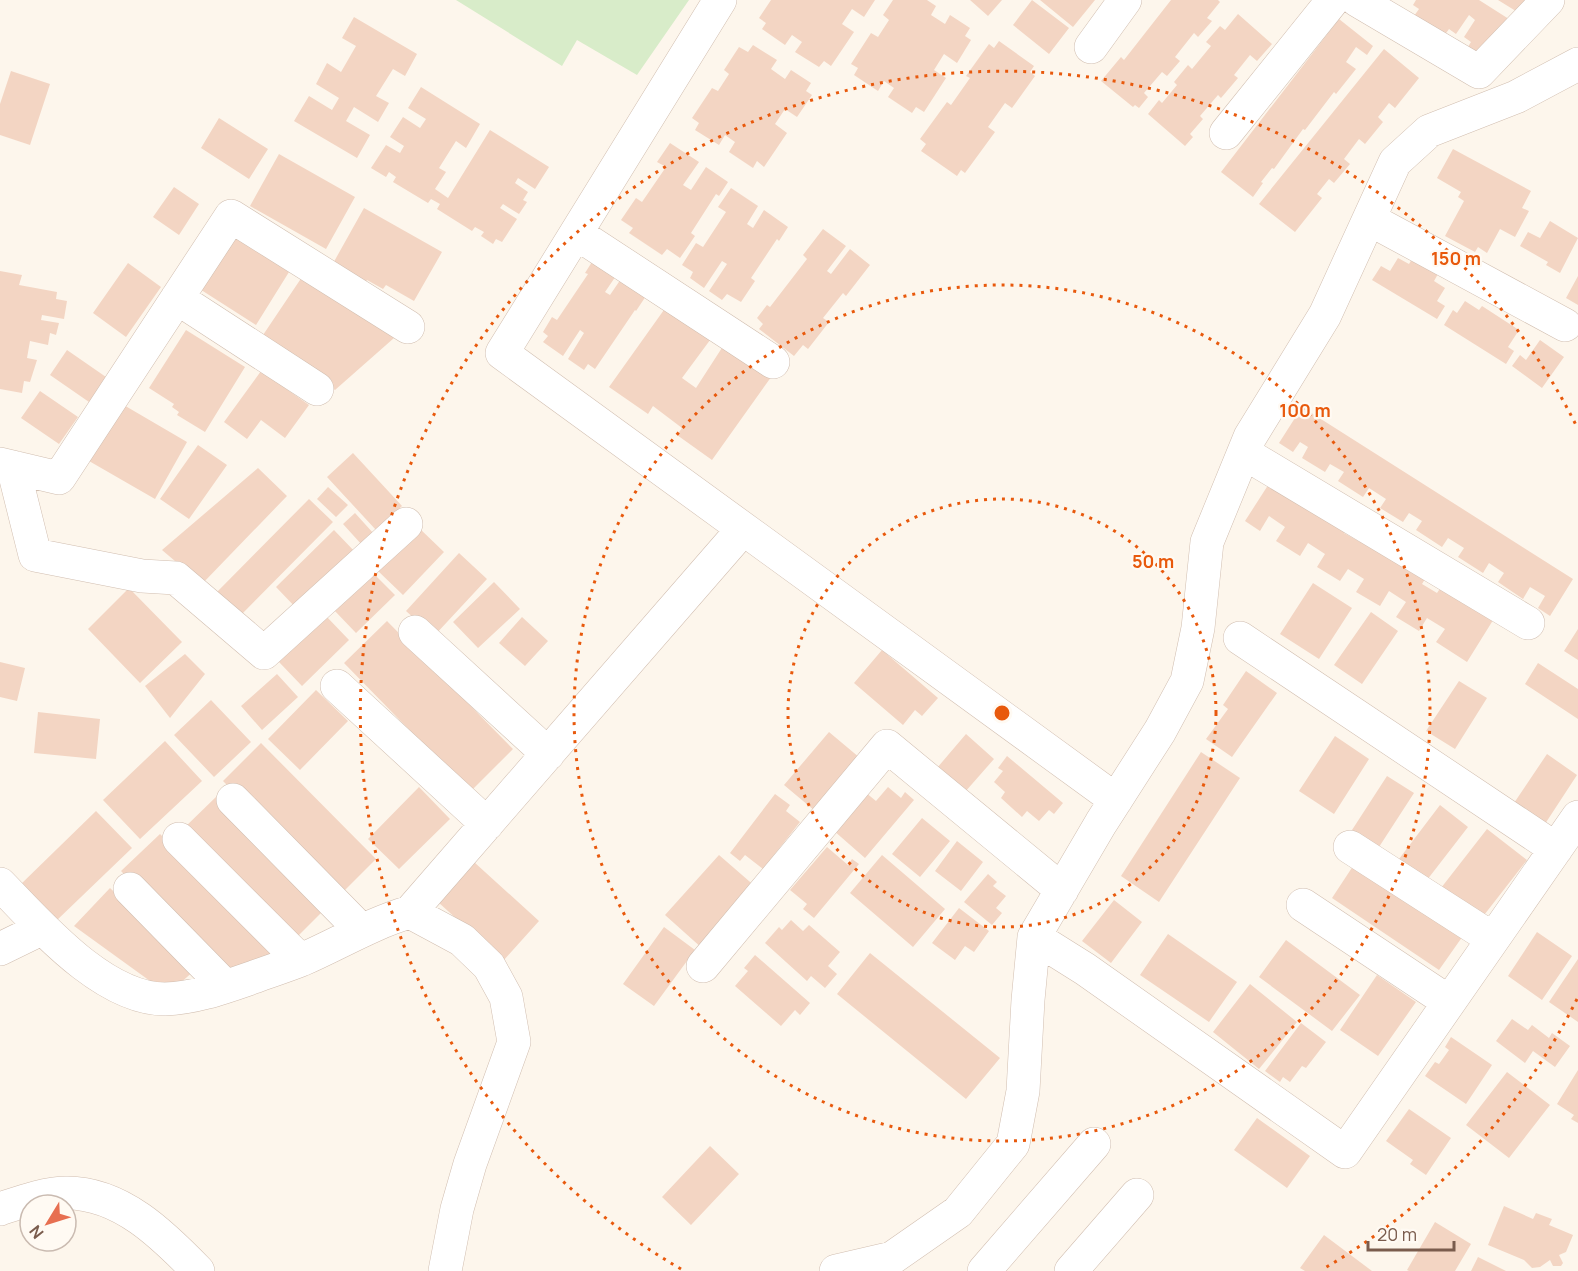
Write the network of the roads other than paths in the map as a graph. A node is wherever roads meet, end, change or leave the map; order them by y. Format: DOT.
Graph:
graph roads {
  1 [pos="720,0"];
  2 [pos="1125,0"];
  3 [pos="1333,0"];
  4 [pos="1357,0"];
  5 [pos="1548,0"];
  6 [pos="1091,47"];
  7 [pos="1578,64"];
  8 [pos="1479,72"];
  9 [pos="1516,97"];
  10 [pos="1226,133"];
  11 [pos="1369,219"];
  12 [pos="576,233"];
  13 [pos="177,298"];
  14 [pos="1565,325"];
  15 [pos="408,327"];
  16 [pos="773,362"];
  17 [pos="317,389"];
  18 [pos="1244,453"];
  19 [pos="6,466"];
  20 [pos="406,524"];
  21 [pos="743,529"];
  22 [pos="1528,623"];
  23 [pos="415,632"];
  24 [pos="1240,638"];
  25 [pos="337,686"];
  26 [pos="548,754"];
  27 [pos="233,800"];
  28 [pos="1116,800"];
  29 [pos="1578,817"];
  30 [pos="486,824"];
  31 [pos="179,838"];
  32 [pos="1350,847"];
  33 [pos="1556,849"];
  34 [pos="0,884"];
  35 [pos="130,889"];
  36 [pos="1062,890"];
  37 [pos="1303,905"];
  38 [pos="410,912"];
  39 [pos="43,928"];
  40 [pos="362,931"];
  41 [pos="1034,937"];
  42 [pos="1493,939"];
  43 [pos="0,949"];
  44 [pos="300,960"];
  45 [pos="703,966"];
  46 [pos="225,986"];
  47 [pos="1449,1002"];
  48 [pos="1094,1144"];
  49 [pos="1137,1195"];
  50 [pos="0,1209"];
  51 [pos="896,1264"];
  52 [pos="198,1271"];
  53 [pos="445,1271"];
  54 [pos="836,1271"];
  55 [pos="984,1271"];
  56 [pos="1071,1271"];
  1 -- 12 [label="street"];
  2 -- 6 [label="street"];
  3 -- 10 [label="street"];
  4 -- 8 [label="street"];
  5 -- 8 [label="street"];
  7 -- 9 [label="street"];
  8 -- 9 [label="street"];
  9 -- 11 [label="street"];
  11 -- 14 [label="street"];
  11 -- 18 [label="street"];
  12 -- 16 [label="street"];
  12 -- 21 [label="street"];
  13 -- 15 [label="street"];
  13 -- 17 [label="street"];
  13 -- 19 [label="street"];
  18 -- 22 [label="street"];
  18 -- 28 [label="street"];
  19 -- 20 [label="street"];
  21 -- 26 [label="street"];
  21 -- 28 [label="street"];
  23 -- 26 [label="street"];
  24 -- 33 [label="street"];
  25 -- 30 [label="street"];
  26 -- 30 [label="street"];
  27 -- 40 [label="street"];
  28 -- 36 [label="street"];
  29 -- 33 [label="street"];
  30 -- 38 [label="street"];
  31 -- 44 [label="street"];
  32 -- 42 [label="street"];
  33 -- 42 [label="street"];
  34 -- 39 [label="street"];
  35 -- 46 [label="street"];
  36 -- 41 [label="street"];
  36 -- 45 [label="street"];
  37 -- 47 [label="street"];
  38 -- 40 [label="street"];
  38 -- 53 [label="street"];
  39 -- 43 [label="street"];
  39 -- 46 [label="street"];
  40 -- 44 [label="street"];
  41 -- 47 [label="street"];
  41 -- 51 [label="street"];
  42 -- 47 [label="street"];
  44 -- 46 [label="street"];
  48 -- 55 [label="street"];
  49 -- 56 [label="street"];
  50 -- 52 [label="street"];
  51 -- 54 [label="street"];
}
